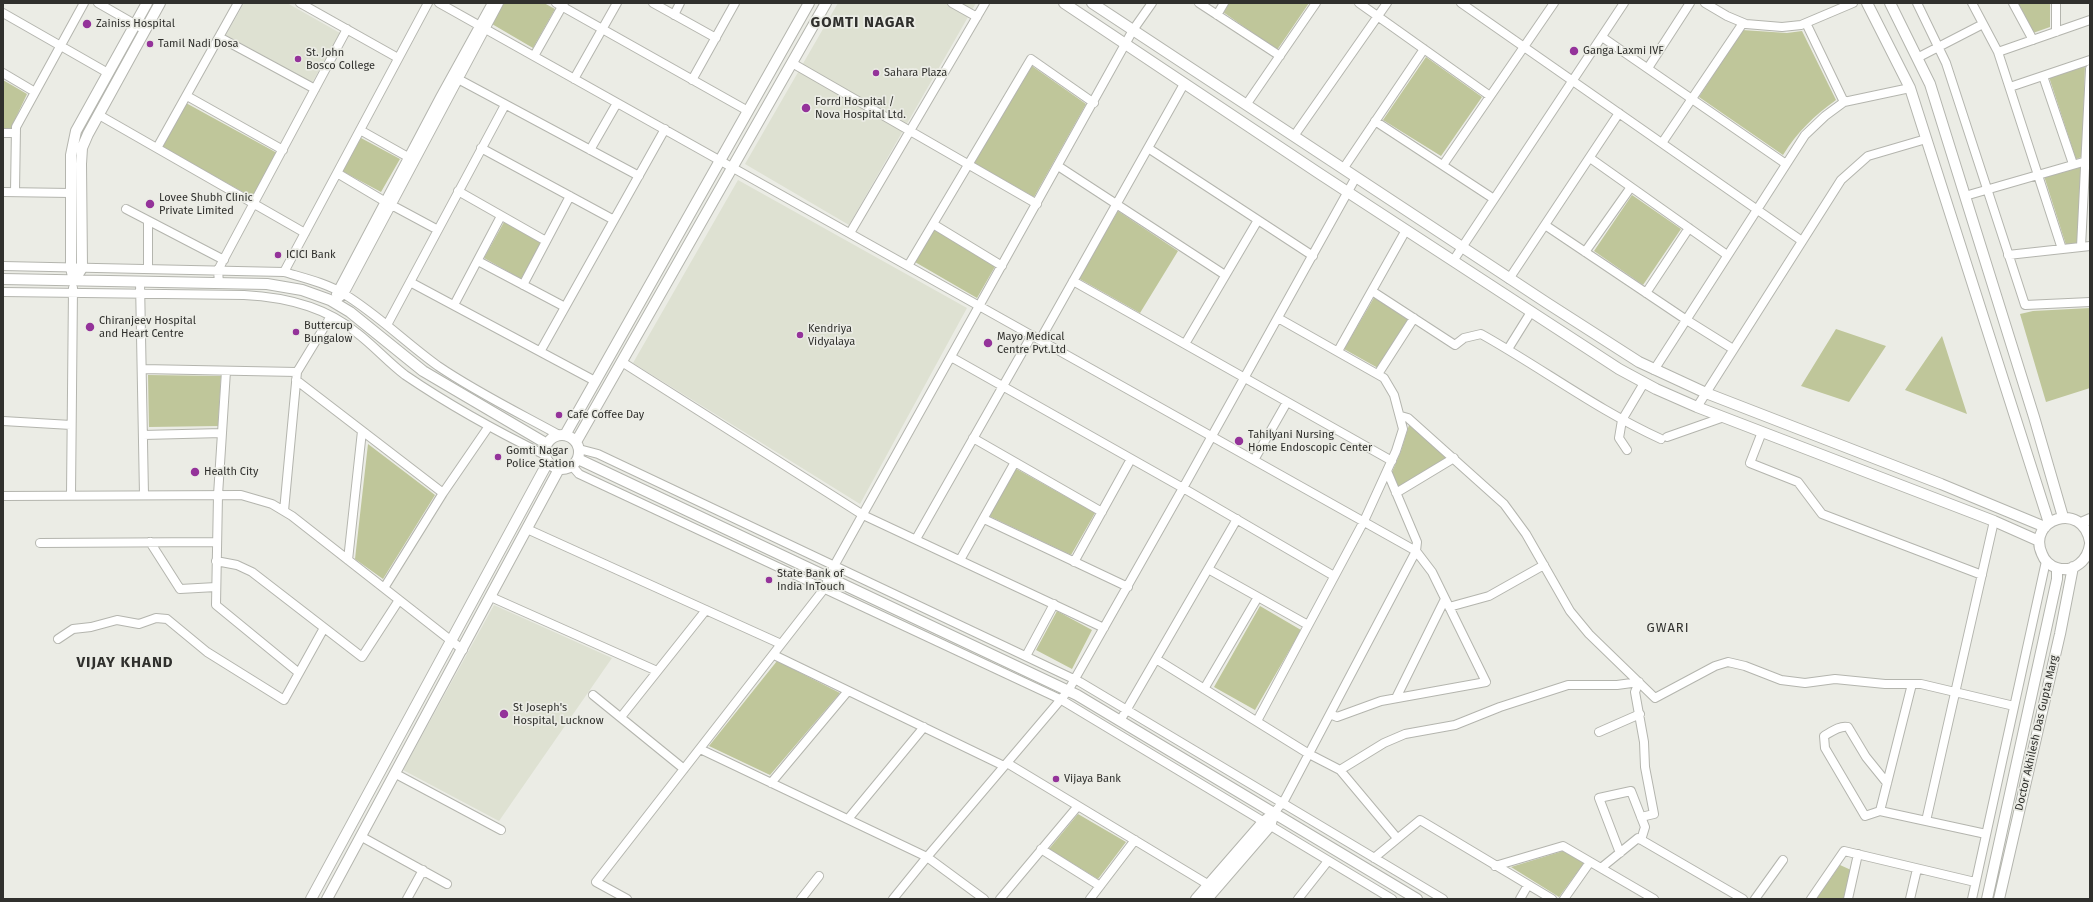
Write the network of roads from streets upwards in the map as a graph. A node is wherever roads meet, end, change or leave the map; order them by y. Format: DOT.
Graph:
graph roads {
  1 [pos="84,3"];
  2 [pos="98,3"];
  3 [pos="147,3"];
  4 [pos="160,3"];
  5 [pos="238,3"];
  6 [pos="300,3"];
  7 [pos="428,3"];
  8 [pos="439,3"];
  9 [pos="492,3"];
  10 [pos="499,3"];
  11 [pos="617,3"];
  12 [pos="653,3"];
  13 [pos="680,3"];
  14 [pos="735,3"];
  15 [pos="808,3"];
  16 [pos="826,3"];
  17 [pos="952,3"];
  18 [pos="985,3"];
  19 [pos="1064,3"];
  20 [pos="1092,3"];
  21 [pos="1152,3"];
  22 [pos="1199,3"];
  23 [pos="1224,3"];
  24 [pos="1316,3"];
  25 [pos="1359,3"];
  26 [pos="1387,3"];
  27 [pos="1461,3"];
  28 [pos="1554,3"];
  29 [pos="1624,3"];
  30 [pos="1690,3"];
  31 [pos="1706,3"];
  32 [pos="1853,3"];
  33 [pos="1867,3"];
  34 [pos="1890,3"];
  35 [pos="1917,3"];
  36 [pos="1972,3"];
  37 [pos="2012,3"];
  38 [pos="2056,3"];
  39 [pos="560,4"];
  40 [pos="3,13"];
  41 [pos="674,15"];
  42 [pos="1217,15"];
  43 [pos="1378,16"];
  44 [pos="976,17"];
  45 [pos="2090,20"];
  46 [pos="1743,23"];
  47 [pos="1806,23"];
  48 [pos="136,24"];
  49 [pos="1983,24"];
  50 [pos="482,27"];
  51 [pos="347,29"];
  52 [pos="602,29"];
  53 [pos="145,30"];
  54 [pos="1133,30"];
  55 [pos="2056,32"];
  56 [pos="219,37"];
  57 [pos="1602,37"];
  58 [pos="716,38"];
  59 [pos="2033,40"];
  60 [pos="1126,45"];
  61 [pos="60,46"];
  62 [pos="1524,47"];
  63 [pos="1938,48"];
  64 [pos="1424,49"];
  65 [pos="1998,52"];
  66 [pos="534,56"];
  67 [pos="1280,56"];
  68 [pos="398,58"];
  69 [pos="1917,58"];
  70 [pos="2090,60"];
  71 [pos="792,63"];
  72 [pos="1648,68"];
  73 [pos="2090,69"];
  74 [pos="108,73"];
  75 [pos="3,74"];
  76 [pos="2043,76"];
  77 [pos="574,78"];
  78 [pos="458,80"];
  79 [pos="692,80"];
  80 [pos="1573,81"];
  81 [pos="1184,84"];
  82 [pos="2010,87"];
  83 [pos="1910,88"];
  84 [pos="315,89"];
  85 [pos="35,92"];
  86 [pos="187,96"];
  87 [pos="1490,96"];
  88 [pos="1692,98"];
  89 [pos="1844,102"];
  90 [pos="617,103"];
  91 [pos="1094,103"];
  92 [pos="505,105"];
  93 [pos="1246,105"];
  94 [pos="748,111"];
  95 [pos="1619,113"];
  96 [pos="99,115"];
  97 [pos="1375,121"];
  98 [pos="665,129"];
  99 [pos="360,130"];
  100 [pos="910,130"];
  101 [pos="3,133"];
  102 [pos="16,133"];
  103 [pos="1294,136"];
  104 [pos="1926,139"];
  105 [pos="1662,143"];
  106 [pos="157,148"];
  107 [pos="481,148"];
  108 [pos="1148,148"];
  109 [pos="283,150"];
  110 [pos="590,150"];
  111 [pos="408,157"];
  112 [pos="1590,158"];
  113 [pos="720,160"];
  114 [pos="2088,160"];
  115 [pos="968,164"];
  116 [pos="1786,164"];
  117 [pos="2074,164"];
  118 [pos="1443,165"];
  119 [pos="1058,166"];
  120 [pos="733,168"];
  121 [pos="1343,169"];
  122 [pos="337,173"];
  123 [pos="2039,174"];
  124 [pos="638,176"];
  125 [pos="1356,177"];
  126 [pos="1631,187"];
  127 [pos="1987,189"];
  128 [pos="3,192"];
  129 [pos="15,192"];
  130 [pos="458,192"];
  131 [pos="1348,192"];
  132 [pos="71,193"];
  133 [pos="570,196"];
  134 [pos="1965,196"];
  135 [pos="1494,200"];
  136 [pos="388,203"];
  137 [pos="254,204"];
  138 [pos="1037,204"];
  139 [pos="1116,204"];
  140 [pos="126,209"];
  141 [pos="1756,209"];
  142 [pos="501,216"];
  143 [pos="614,220"];
  144 [pos="1258,220"];
  145 [pos="148,221"];
  146 [pos="933,224"];
  147 [pos="1545,225"];
  148 [pos="1689,228"];
  149 [pos="438,230"];
  150 [pos="1406,230"];
  151 [pos="305,233"];
  152 [pos="850,233"];
  153 [pos="546,241"];
  154 [pos="1802,241"];
  155 [pos="2090,246"];
  156 [pos="1462,247"];
  157 [pos="2081,247"];
  158 [pos="2062,249"];
  159 [pos="1585,252"];
  160 [pos="1728,255"];
  161 [pos="2008,255"];
  162 [pos="1313,256"];
  163 [pos="224,260"];
  164 [pos="478,261"];
  165 [pos="1453,261"];
  166 [pos="3,266"];
  167 [pos="908,266"];
  168 [pos="1002,266"];
  169 [pos="71,268"];
  170 [pos="82,268"];
  171 [pos="148,269"];
  172 [pos="218,270"];
  173 [pos="284,272"];
  174 [pos="1225,275"];
  175 [pos="3,279"];
  176 [pos="1510,279"];
  177 [pos="74,281"];
  178 [pos="1073,281"];
  179 [pos="140,282"];
  180 [pos="410,282"];
  181 [pos="219,283"];
  182 [pos="523,285"];
  183 [pos="1372,291"];
  184 [pos="3,292"];
  185 [pos="341,292"];
  186 [pos="73,293"];
  187 [pos="1646,293"];
  188 [pos="141,294"];
  189 [pos="331,301"];
  190 [pos="2090,302"];
  191 [pos="454,305"];
  192 [pos="980,306"];
  193 [pos="565,307"];
  194 [pos="321,311"];
  195 [pos="1532,312"];
  196 [pos="331,316"];
  197 [pos="1278,318"];
  198 [pos="1414,318"];
  199 [pos="1685,319"];
  200 [pos="387,325"];
  201 [pos="1032,335"];
  202 [pos="1040,340"];
  203 [pos="1185,344"];
  204 [pos="1508,349"];
  205 [pos="1732,349"];
  206 [pos="541,350"];
  207 [pos="1338,351"];
  208 [pos="951,357"];
  209 [pos="622,362"];
  210 [pos="142,369"];
  211 [pos="1654,370"];
  212 [pos="226,371"];
  213 [pos="1378,374"];
  214 [pos="296,376"];
  215 [pos="1245,378"];
  216 [pos="595,381"];
  217 [pos="1644,383"];
  218 [pos="1003,386"];
  219 [pos="1706,393"];
  220 [pos="1287,402"];
  221 [pos="1697,407"];
  222 [pos="1401,416"];
  223 [pos="1724,417"];
  224 [pos="1622,420"];
  225 [pos="3,421"];
  226 [pos="71,425"];
  227 [pos="489,426"];
  228 [pos="362,431"];
  229 [pos="1762,432"];
  230 [pos="222,433"];
  231 [pos="143,435"];
  232 [pos="562,435"];
  233 [pos="1212,436"];
  234 [pos="973,438"];
  235 [pos="546,444"];
  236 [pos="1627,450"];
  237 [pos="576,454"];
  238 [pos="1454,458"];
  239 [pos="547,459"];
  240 [pos="1131,459"];
  241 [pos="1254,460"];
  242 [pos="1392,460"];
  243 [pos="1015,462"];
  244 [pos="559,469"];
  245 [pos="1387,471"];
  246 [pos="1184,488"];
  247 [pos="443,493"];
  248 [pos="1396,493"];
  249 [pos="71,495"];
  250 [pos="144,495"];
  251 [pos="218,495"];
  252 [pos="3,496"];
  253 [pos="284,511"];
  254 [pos="1102,512"];
  255 [pos="863,515"];
  256 [pos="2063,517"];
  257 [pos="984,519"];
  258 [pos="1237,519"];
  259 [pos="1364,521"];
  260 [pos="1994,521"];
  261 [pos="2085,521"];
  262 [pos="2047,525"];
  263 [pos="527,529"];
  264 [pos="916,539"];
  265 [pos="2039,541"];
  266 [pos="150,542"];
  267 [pos="216,542"];
  268 [pos="40,543"];
  269 [pos="2089,547"];
  270 [pos="1416,551"];
  271 [pos="348,560"];
  272 [pos="960,560"];
  273 [pos="216,561"];
  274 [pos="2046,561"];
  275 [pos="1074,562"];
  276 [pos="1544,565"];
  277 [pos="834,566"];
  278 [pos="2073,567"];
  279 [pos="2057,568"];
  280 [pos="1208,569"];
  281 [pos="1982,575"];
  282 [pos="1334,576"];
  283 [pos="830,578"];
  284 [pos="216,587"];
  285 [pos="1128,587"];
  286 [pos="384,588"];
  287 [pos="824,589"];
  288 [pos="491,597"];
  289 [pos="1258,597"];
  290 [pos="1445,599"];
  291 [pos="399,600"];
  292 [pos="1054,604"];
  293 [pos="1449,607"];
  294 [pos="706,610"];
  295 [pos="1308,625"];
  296 [pos="324,628"];
  297 [pos="1104,628"];
  298 [pos="58,638"];
  299 [pos="451,641"];
  300 [pos="781,644"];
  301 [pos="463,650"];
  302 [pos="774,655"];
  303 [pos="1026,656"];
  304 [pos="1156,659"];
  305 [pos="657,672"];
  306 [pos="299,673"];
  307 [pos="1075,679"];
  308 [pos="1639,682"];
  309 [pos="1912,684"];
  310 [pos="1204,688"];
  311 [pos="848,691"];
  312 [pos="1068,691"];
  313 [pos="1956,692"];
  314 [pos="593,695"];
  315 [pos="1396,698"];
  316 [pos="1060,699"];
  317 [pos="2014,706"];
  318 [pos="1126,710"];
  319 [pos="1330,714"];
  320 [pos="1640,714"];
  321 [pos="621,717"];
  322 [pos="1120,721"];
  323 [pos="1256,721"];
  324 [pos="924,727"];
  325 [pos="1599,732"];
  326 [pos="700,749"];
  327 [pos="1309,754"];
  328 [pos="1005,764"];
  329 [pos="684,769"];
  330 [pos="1340,770"];
  331 [pos="396,774"];
  332 [pos="771,783"];
  333 [pos="1887,783"];
  334 [pos="1282,804"];
  335 [pos="1078,806"];
  336 [pos="1880,811"];
  337 [pos="1274,813"];
  338 [pos="1641,817"];
  339 [pos="848,819"];
  340 [pos="1926,821"];
  341 [pos="1267,824"];
  342 [pos="501,830"];
  343 [pos="1986,834"];
  344 [pos="362,837"];
  345 [pos="1398,838"];
  346 [pos="1135,840"];
  347 [pos="1641,840"];
  348 [pos="1041,849"];
  349 [pos="1620,853"];
  350 [pos="1858,854"];
  351 [pos="926,857"];
  352 [pos="1374,858"];
  353 [pos="1783,860"];
  354 [pos="1328,861"];
  355 [pos="1590,862"];
  356 [pos="1495,866"];
  357 [pos="1601,868"];
  358 [pos="1917,868"];
  359 [pos="423,870"];
  360 [pos="819,876"];
  361 [pos="1975,882"];
  362 [pos="447,884"];
  363 [pos="1209,885"];
  364 [pos="1528,885"];
  365 [pos="1100,886"];
  366 [pos="311,899"];
  367 [pos="327,899"];
  368 [pos="407,899"];
  369 [pos="627,899"];
  370 [pos="801,899"];
  371 [pos="893,899"];
  372 [pos="984,899"];
  373 [pos="1000,899"];
  374 [pos="1090,899"];
  375 [pos="1196,899"];
  376 [pos="1207,899"];
  377 [pos="1298,899"];
  378 [pos="1392,899"];
  379 [pos="1417,899"];
  380 [pos="1443,899"];
  381 [pos="1520,899"];
  382 [pos="1552,899"];
  383 [pos="1564,899"];
  384 [pos="1654,899"];
  385 [pos="1743,899"];
  386 [pos="1755,899"];
  387 [pos="1811,899"];
  388 [pos="1848,899"];
  389 [pos="1910,899"];
  390 [pos="1972,899"];
  391 [pos="1987,899"];
  392 [pos="1999,899"];
  1 -- 61 [label="street"];
  2 -- 48 [label="street"];
  3 -- 48 [label="street"];
  4 -- 53 [label="street"];
  5 -- 56 [label="street"];
  6 -- 51 [label="street"];
  7 -- 68 [label="street"];
  8 -- 50 [label="street"];
  9 -- 50 [label="street"];
  10 -- 50 [label="street"];
  11 -- 52 [label="street"];
  12 -- 41 [label="street"];
  13 -- 41 [label="street"];
  14 -- 58 [label="street"];
  15 -- 94 [label="street"];
  16 -- 71 [label="street"];
  17 -- 44 [label="street"];
  18 -- 44 [label="street"];
  19 -- 60 [label="street"];
  20 -- 54 [label="street"];
  21 -- 54 [label="street"];
  22 -- 42 [label="street"];
  23 -- 42 [label="street"];
  24 -- 67 [label="street"];
  25 -- 43 [label="street"];
  26 -- 43 [label="street"];
  27 -- 62 [label="street"];
  28 -- 62 [label="street"];
  29 -- 57 [label="street"];
  30 -- 72 [label="street"];
  31 -- 46 [label="street"];
  32 -- 47 [label="street"];
  33 -- 83 [label="street"];
  34 -- 69 [label="street"];
  35 -- 63 [label="street"];
  36 -- 49 [label="street"];
  37 -- 59 [label="street"];
  38 -- 55 [label="street"];
  39 -- 52 [label="street"];
  39 -- 66 [label="street"];
  40 -- 61 [label="street"];
  41 -- 58 [label="street"];
  42 -- 67 [label="street"];
  43 -- 64 [label="street"];
  43 -- 103 [label="street"];
  44 -- 100 [label="street"];
  45 -- 55 [label="street"];
  46 -- 47 [label="street"];
  46 -- 88 [label="street"];
  47 -- 89 [label="street"];
  48 -- 53 [label="street"];
  48 -- 74 [label="street"];
  49 -- 63 [label="street"];
  49 -- 65 [label="street"];
  50 -- 66 [label="street"];
  50 -- 78 [label="street"];
  50 -- 111 [label="street"];
  51 -- 68 [label="street"];
  51 -- 84 [label="street"];
  52 -- 77 [label="street"];
  52 -- 79 [label="street"];
  53 -- 96 [label="street"];
  54 -- 60 [label="street"];
  54 -- 93 [label="street"];
  55 -- 59 [label="street"];
  56 -- 84 [label="street"];
  56 -- 86 [label="street"];
  57 -- 72 [label="street"];
  57 -- 80 [label="street"];
  58 -- 79 [label="street"];
  59 -- 65 [label="street"];
  60 -- 81 [label="street"];
  60 -- 91 [label="street"];
  61 -- 74 [label="street"];
  61 -- 85 [label="street"];
  62 -- 80 [label="street"];
  62 -- 87 [label="street"];
  63 -- 69 [label="street"];
  63 -- 127 [label="street"];
  64 -- 87 [label="street"];
  64 -- 97 [label="street"];
  65 -- 82 [label="street"];
  66 -- 77 [label="street"];
  67 -- 93 [label="street"];
  68 -- 99 [label="street"];
  69 -- 134 [label="street"];
  70 -- 76 [label="street"];
  71 -- 100 [label="street"];
  71 -- 120 [label="street"];
  72 -- 88 [label="street"];
  73 -- 114 [label="street"];
  74 -- 132 [label="street"];
  75 -- 85 [label="street"];
  76 -- 82 [label="street"];
  76 -- 117 [label="street"];
  77 -- 90 [label="street"];
  78 -- 92 [label="street"];
  78 -- 136 [label="street"];
  79 -- 94 [label="street"];
  80 -- 95 [label="street"];
  80 -- 135 [label="street"];
  81 -- 108 [label="street"];
  81 -- 131 [label="street"];
  82 -- 123 [label="street"];
  83 -- 89 [label="street"];
  83 -- 104 [label="street"];
  84 -- 109 [label="street"];
  85 -- 102 [label="street"];
  86 -- 106 [label="street"];
  86 -- 109 [label="street"];
  87 -- 118 [label="street"];
  88 -- 105 [label="street"];
  88 -- 116 [label="street"];
  89 -- 116 [label="street"];
  90 -- 98 [label="street"];
  90 -- 110 [label="street"];
  91 -- 115 [label="street"];
  91 -- 119 [label="street"];
  92 -- 107 [label="street"];
  92 -- 110 [label="street"];
  93 -- 103 [label="street"];
  94 -- 113 [label="street"];
  95 -- 105 [label="street"];
  95 -- 112 [label="street"];
  96 -- 106 [label="street"];
  96 -- 170 [label="street"];
  97 -- 118 [label="street"];
  97 -- 121 [label="street"];
  98 -- 113 [label="street"];
  98 -- 124 [label="street"];
  99 -- 111 [label="street"];
  99 -- 122 [label="street"];
  100 -- 115 [label="street"];
  100 -- 152 [label="street"];
  101 -- 102 [label="street"];
  102 -- 129 [label="street"];
  103 -- 121 [label="street"];
  104 -- 154 [label="street"];
  104 -- 262 [label="street"];
  105 -- 141 [label="street"];
  106 -- 137 [label="street"];
  107 -- 130 [label="street"];
  107 -- 133 [label="street"];
  108 -- 139 [label="street"];
  108 -- 144 [label="street"];
  109 -- 137 [label="street"];
  110 -- 124 [label="street"];
  111 -- 136 [label="street"];
  112 -- 126 [label="street"];
  112 -- 147 [label="street"];
  113 -- 120 [label="street"];
  113 -- 216 [label="street"];
  114 -- 117 [label="street"];
  114 -- 157 [label="street"];
  115 -- 138 [label="street"];
  115 -- 146 [label="street"];
  116 -- 141 [label="street"];
  117 -- 123 [label="street"];
  118 -- 135 [label="street"];
  119 -- 138 [label="street"];
  119 -- 139 [label="street"];
  120 -- 152 [label="street"];
  120 -- 209 [label="street"];
  121 -- 125 [label="street"];
  122 -- 136 [label="street"];
  122 -- 151 [label="street"];
  123 -- 127 [label="street"];
  123 -- 158 [label="street"];
  124 -- 143 [label="street"];
  125 -- 131 [label="street"];
  125 -- 156 [label="street"];
  126 -- 148 [label="street"];
  126 -- 159 [label="street"];
  127 -- 134 [label="street"];
  127 -- 161 [label="street"];
  128 -- 129 [label="street"];
  129 -- 132 [label="street"];
  130 -- 142 [label="street"];
  130 -- 149 [label="street"];
  131 -- 150 [label="street"];
  131 -- 162 [label="street"];
  132 -- 169 [label="street"];
  133 -- 143 [label="street"];
  133 -- 153 [label="street"];
  134 -- 256 [label="street"];
  135 -- 156 [label="street"];
  136 -- 149 [label="street"];
  136 -- 185 [label="street"];
  137 -- 151 [label="street"];
  137 -- 163 [label="street"];
  138 -- 168 [label="street"];
  139 -- 174 [label="street"];
  139 -- 178 [label="street"];
  140 -- 145 [label="street"];
  141 -- 154 [label="street"];
  141 -- 160 [label="street"];
  142 -- 153 [label="street"];
  142 -- 164 [label="street"];
  143 -- 193 [label="street"];
  144 -- 162 [label="street"];
  144 -- 174 [label="street"];
  145 -- 163 [label="street"];
  145 -- 171 [label="street"];
  146 -- 167 [label="street"];
  146 -- 168 [label="street"];
  147 -- 159 [label="street"];
  147 -- 176 [label="street"];
  148 -- 160 [label="street"];
  148 -- 187 [label="street"];
  149 -- 180 [label="street"];
  150 -- 165 [label="street"];
  150 -- 183 [label="street"];
  151 -- 173 [label="street"];
  152 -- 167 [label="street"];
  153 -- 182 [label="street"];
  154 -- 205 [label="street"];
  155 -- 157 [label="street"];
  156 -- 165 [label="street"];
  156 -- 176 [label="street"];
  157 -- 158 [label="street"];
  158 -- 161 [label="street"];
  159 -- 187 [label="street"];
  160 -- 199 [label="street"];
  161 -- 190 [label="street"];
  162 -- 197 [label="street"];
  163 -- 172 [label="street"];
  164 -- 182 [label="street"];
  164 -- 191 [label="street"];
  165 -- 195 [label="street"];
  166 -- 169 [label="street"];
  167 -- 192 [label="street"];
  168 -- 192 [label="street"];
  169 -- 170 [label="street"];
  169 -- 177 [label="street"];
  170 -- 171 [label="street"];
  170 -- 177 [label="street"];
  171 -- 172 [label="street"];
  172 -- 173 [label="street"];
  172 -- 181 [label="street"];
  173 -- 185 [label="street"];
  174 -- 203 [label="street"];
  175 -- 177 [label="street"];
  176 -- 211 [label="street"];
  177 -- 179 [label="street"];
  177 -- 186 [label="street"];
  178 -- 202 [label="street"];
  178 -- 203 [label="street"];
  179 -- 181 [label="street"];
  179 -- 188 [label="street"];
  180 -- 191 [label="street"];
  180 -- 200 [label="street"];
  181 -- 189 [label="street"];
  182 -- 193 [label="street"];
  183 -- 198 [label="street"];
  183 -- 207 [label="street"];
  184 -- 186 [label="street"];
  185 -- 189 [label="street"];
  185 -- 200 [label="street"];
  186 -- 188 [label="street"];
  186 -- 226 [label="street"];
  187 -- 199 [label="street"];
  188 -- 194 [label="street"];
  188 -- 210 [label="street"];
  189 -- 194 [label="street"];
  189 -- 235 [label="street"];
  191 -- 206 [label="street"];
  192 -- 201 [label="street"];
  192 -- 208 [label="street"];
  193 -- 206 [label="street"];
  194 -- 196 [label="street"];
  195 -- 204 [label="street"];
  195 -- 217 [label="street"];
  196 -- 214 [label="street"];
  196 -- 227 [label="street"];
  197 -- 207 [label="street"];
  197 -- 215 [label="street"];
  198 -- 204 [label="street"];
  198 -- 213 [label="street"];
  199 -- 205 [label="street"];
  199 -- 211 [label="street"];
  200 -- 232 [label="street"];
  201 -- 202 [label="street"];
  201 -- 218 [label="street"];
  202 -- 233 [label="street"];
  203 -- 215 [label="street"];
  204 -- 224 [label="street"];
  205 -- 219 [label="street"];
  206 -- 216 [label="street"];
  207 -- 213 [label="street"];
  208 -- 218 [label="street"];
  208 -- 255 [label="street"];
  209 -- 237 [label="street"];
  209 -- 255 [label="street"];
  210 -- 212 [label="street"];
  210 -- 231 [label="street"];
  211 -- 219 [label="street"];
  212 -- 214 [label="street"];
  212 -- 230 [label="street"];
  213 -- 222 [label="street"];
  214 -- 228 [label="street"];
  214 -- 253 [label="street"];
  215 -- 220 [label="street"];
  215 -- 233 [label="street"];
  216 -- 232 [label="street"];
  217 -- 221 [label="street"];
  217 -- 224 [label="street"];
  218 -- 234 [label="street"];
  218 -- 240 [label="street"];
  219 -- 221 [label="street"];
  219 -- 262 [label="street"];
  220 -- 241 [label="street"];
  220 -- 242 [label="street"];
  221 -- 223 [label="street"];
  222 -- 238 [label="street"];
  222 -- 242 [label="street"];
  223 -- 224 [label="street"];
  223 -- 229 [label="street"];
  224 -- 236 [label="street"];
  225 -- 226 [label="street"];
  226 -- 249 [label="street"];
  227 -- 239 [label="street"];
  227 -- 247 [label="street"];
  228 -- 247 [label="street"];
  228 -- 271 [label="street"];
  229 -- 260 [label="street"];
  229 -- 281 [label="street"];
  230 -- 231 [label="street"];
  230 -- 251 [label="street"];
  231 -- 250 [label="street"];
  232 -- 235 [label="street"];
  232 -- 237 [label="street"];
  233 -- 241 [label="street"];
  233 -- 246 [label="street"];
  234 -- 243 [label="street"];
  234 -- 264 [label="street"];
  235 -- 239 [label="street"];
  237 -- 244 [label="street"];
  237 -- 277 [label="street"];
  237 -- 283 [label="street"];
  237 -- 287 [label="street"];
  238 -- 248 [label="street"];
  238 -- 276 [label="street"];
  239 -- 244 [label="street"];
  239 -- 299 [label="street"];
  240 -- 246 [label="street"];
  240 -- 254 [label="street"];
  241 -- 259 [label="street"];
  242 -- 245 [label="street"];
  243 -- 254 [label="street"];
  243 -- 257 [label="street"];
  244 -- 263 [label="street"];
  245 -- 248 [label="street"];
  245 -- 259 [label="street"];
  246 -- 258 [label="street"];
  246 -- 285 [label="street"];
  247 -- 286 [label="street"];
  248 -- 270 [label="street"];
  249 -- 250 [label="street"];
  249 -- 252 [label="street"];
  250 -- 251 [label="street"];
  251 -- 253 [label="street"];
  251 -- 267 [label="street"];
  253 -- 271 [label="street"];
  254 -- 275 [label="street"];
  255 -- 264 [label="street"];
  255 -- 277 [label="street"];
  256 -- 261 [label="street"];
  256 -- 262 [label="street"];
  257 -- 272 [label="street"];
  257 -- 275 [label="street"];
  258 -- 280 [label="street"];
  258 -- 282 [label="street"];
  259 -- 270 [label="street"];
  259 -- 282 [label="street"];
  260 -- 265 [label="street"];
  260 -- 281 [label="street"];
  261 -- 269 [label="street"];
  262 -- 265 [label="street"];
  263 -- 288 [label="street"];
  263 -- 294 [label="street"];
  264 -- 272 [label="street"];
  265 -- 274 [label="street"];
  266 -- 267 [label="street"];
  266 -- 268 [label="street"];
  266 -- 284 [label="street"];
  267 -- 273 [label="street"];
  269 -- 278 [label="street"];
  270 -- 290 [label="street"];
  270 -- 319 [label="street"];
  271 -- 286 [label="street"];
  272 -- 292 [label="street"];
  273 -- 284 [label="street"];
  273 -- 296 [label="street"];
  274 -- 279 [label="street"];
  274 -- 317 [label="street"];
  275 -- 285 [label="street"];
  276 -- 293 [label="street"];
  276 -- 308 [label="street"];
  277 -- 283 [label="street"];
  277 -- 303 [label="street"];
  278 -- 279 [label="street"];
  278 -- 392 [label="street, Doctor Akhilesh Das Gupta Marg"];
  279 -- 391 [label="street, Doctor Akhilesh Das Gupta Marg"];
  280 -- 289 [label="street"];
  280 -- 304 [label="street"];
  281 -- 313 [label="street"];
  282 -- 295 [label="street"];
  283 -- 287 [label="street"];
  283 -- 312 [label="street"];
  284 -- 306 [label="street"];
  285 -- 297 [label="street"];
  286 -- 291 [label="street"];
  287 -- 300 [label="street"];
  287 -- 316 [label="street"];
  288 -- 301 [label="street"];
  288 -- 305 [label="street"];
  289 -- 295 [label="street"];
  289 -- 310 [label="street"];
  290 -- 293 [label="street"];
  290 -- 315 [label="street"];
  291 -- 296 [label="street"];
  291 -- 299 [label="street"];
  292 -- 297 [label="street"];
  292 -- 303 [label="street"];
  293 -- 315 [label="street"];
  294 -- 300 [label="street"];
  294 -- 305 [label="street"];
  295 -- 323 [label="street"];
  296 -- 306 [label="street"];
  297 -- 307 [label="street"];
  298 -- 306 [label="street"];
  299 -- 301 [label="street"];
  299 -- 366 [label="street"];
  300 -- 302 [label="street"];
  301 -- 331 [label="street"];
  302 -- 311 [label="street"];
  302 -- 326 [label="street"];
  303 -- 307 [label="street"];
  304 -- 310 [label="street"];
  304 -- 318 [label="street"];
  305 -- 321 [label="street"];
  307 -- 312 [label="street"];
  307 -- 318 [label="street"];
  308 -- 309 [label="street"];
  308 -- 320 [label="street"];
  308 -- 330 [label="street"];
  309 -- 313 [label="street"];
  309 -- 333 [label="street"];
  310 -- 323 [label="street"];
  311 -- 324 [label="street"];
  311 -- 332 [label="street"];
  312 -- 316 [label="street"];
  312 -- 322 [label="street"];
  313 -- 317 [label="street"];
  313 -- 340 [label="street"];
  314 -- 321 [label="street"];
  315 -- 319 [label="street"];
  316 -- 328 [label="street"];
  316 -- 341 [label="street"];
  317 -- 343 [label="street"];
  318 -- 322 [label="street"];
  318 -- 334 [label="street"];
  319 -- 327 [label="street"];
  320 -- 325 [label="street"];
  320 -- 338 [label="street"];
  321 -- 329 [label="street"];
  322 -- 337 [label="street"];
  323 -- 327 [label="street"];
  324 -- 328 [label="street"];
  324 -- 339 [label="street"];
  326 -- 329 [label="street"];
  326 -- 332 [label="street"];
  327 -- 330 [label="street"];
  327 -- 334 [label="street"];
  328 -- 335 [label="street"];
  328 -- 351 [label="street"];
  329 -- 369 [label="street"];
  330 -- 345 [label="street"];
  331 -- 342 [label="street"];
  331 -- 344 [label="street"];
  332 -- 339 [label="street"];
  333 -- 336 [label="street"];
  333 -- 336 [label="street"];
  334 -- 337 [label="street"];
  334 -- 352 [label="street"];
  335 -- 346 [label="street"];
  335 -- 348 [label="street"];
  336 -- 340 [label="street"];
  337 -- 341 [label="street"];
  337 -- 379 [label="street"];
  338 -- 347 [label="street"];
  338 -- 349 [label="street"];
  339 -- 351 [label="street"];
  340 -- 343 [label="street"];
  341 -- 354 [label="street"];
  341 -- 363 [label="street"];
  341 -- 376 [label="street"];
  343 -- 361 [label="street"];
  344 -- 359 [label="street"];
  344 -- 367 [label="street"];
  345 -- 352 [label="street"];
  345 -- 356 [label="street"];
  346 -- 363 [label="street"];
  346 -- 365 [label="street"];
  347 -- 349 [label="street"];
  347 -- 385 [label="street"];
  348 -- 365 [label="street"];
  348 -- 373 [label="street"];
  349 -- 357 [label="street"];
  350 -- 358 [label="street"];
  350 -- 387 [label="street"];
  350 -- 388 [label="street"];
  351 -- 371 [label="street"];
  351 -- 372 [label="street"];
  352 -- 380 [label="street"];
  353 -- 386 [label="street"];
  354 -- 377 [label="street"];
  354 -- 378 [label="street"];
  355 -- 356 [label="street"];
  355 -- 357 [label="street"];
  355 -- 383 [label="street"];
  356 -- 364 [label="street"];
  357 -- 384 [label="street"];
  358 -- 361 [label="street"];
  358 -- 389 [label="street"];
  359 -- 362 [label="street"];
  359 -- 368 [label="street"];
  360 -- 370 [label="street"];
  361 -- 390 [label="street"];
  363 -- 375 [label="street"];
  364 -- 381 [label="street"];
  364 -- 382 [label="street"];
  365 -- 374 [label="street"];
}
